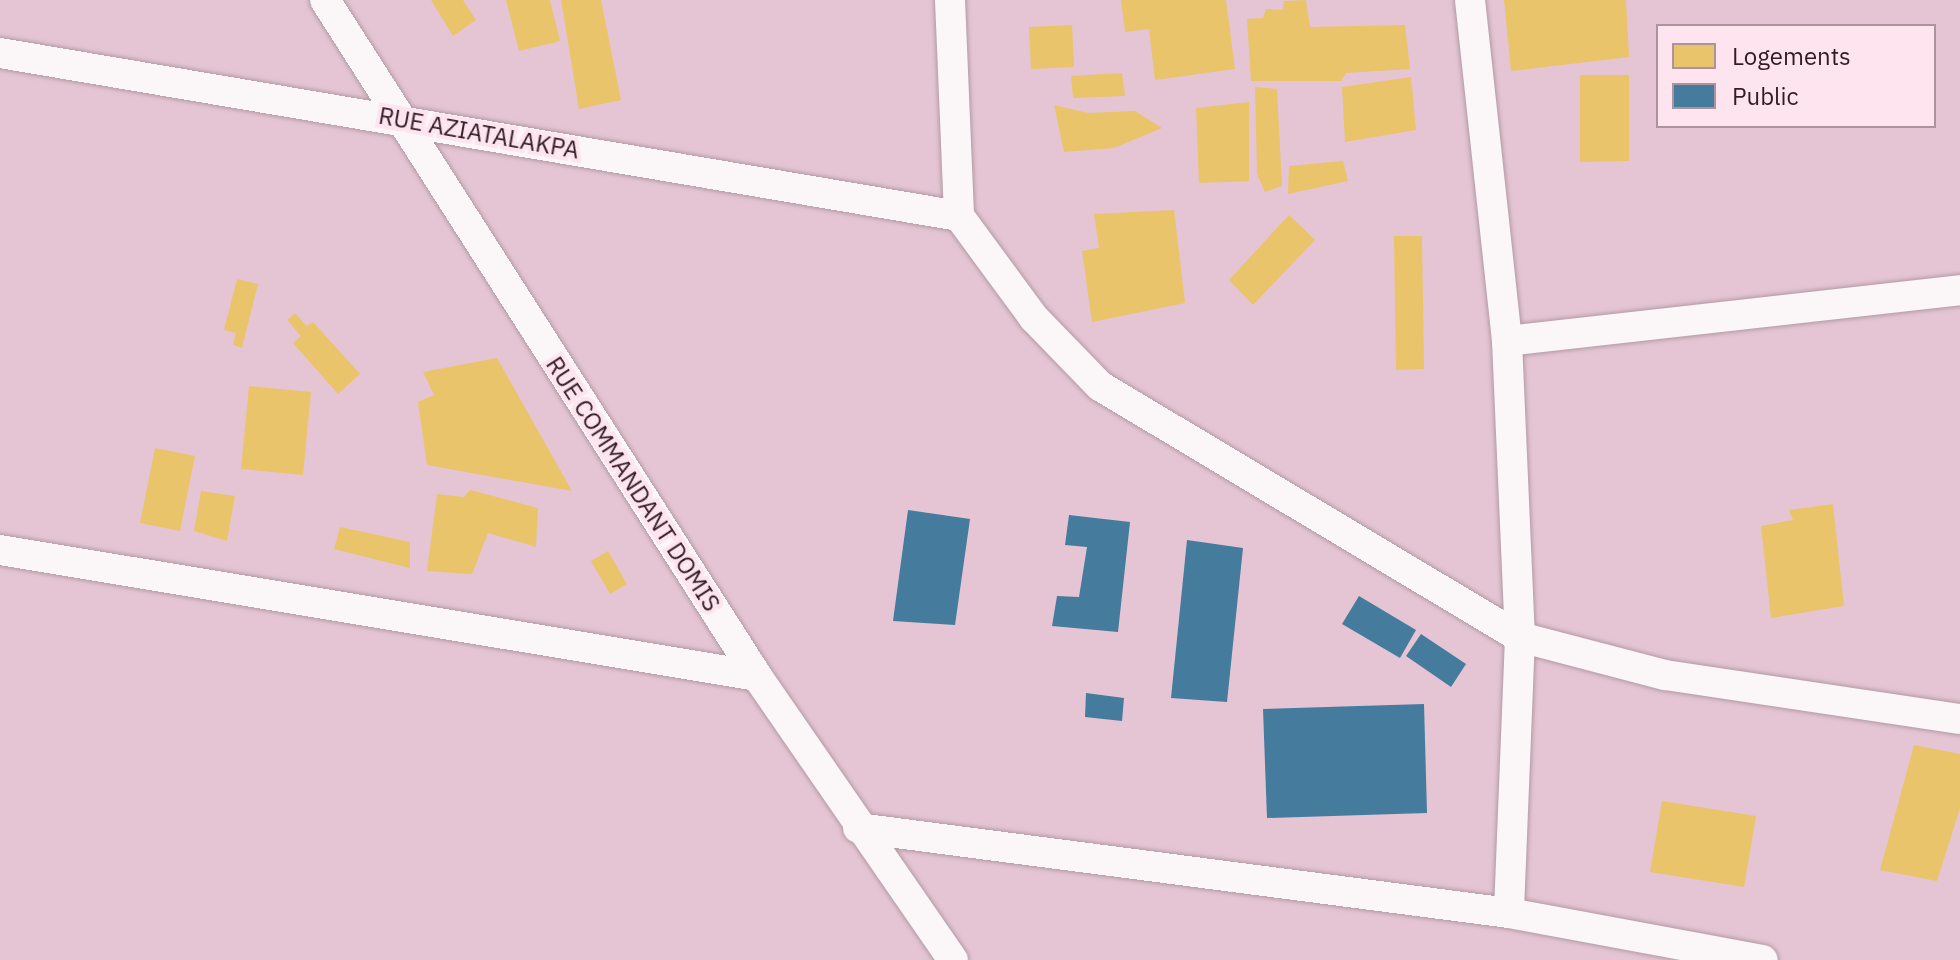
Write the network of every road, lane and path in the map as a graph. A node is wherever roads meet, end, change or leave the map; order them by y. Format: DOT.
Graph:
graph roads {
  1 [pos="325,0"];
  2 [pos="950,0"];
  3 [pos="1470,0"];
  4 [pos="0,53"];
  5 [pos="397,119"];
  6 [pos="959,216"];
  7 [pos="1960,290"];
  8 [pos="1507,341"];
  9 [pos="0,550"];
  10 [pos="1520,637"];
  11 [pos="757,676"];
  12 [pos="1960,719"];
  13 [pos="858,828"];
  14 [pos="1509,913"];
  15 [pos="953,960"];
  16 [pos="1763,960"];
  1 -- 5 [label="street, RUE COMMANDANT DOMIS"];
  2 -- 6 [label="street"];
  3 -- 8 [label="street"];
  4 -- 5 [label="street, RUE AZIATALAKPA"];
  5 -- 6 [label="street, RUE AZIATALAKPA"];
  5 -- 11 [label="street, RUE COMMANDANT DOMIS"];
  6 -- 10 [label="street"];
  7 -- 8 [label="street"];
  8 -- 10 [label="street"];
  9 -- 11 [label="street"];
  10 -- 12 [label="street"];
  10 -- 14 [label="street"];
  11 -- 13 [label="street, RUE COMMANDANT DOMIS"];
  13 -- 14 [label="street"];
  13 -- 15 [label="street, RUE COMMANDANT DOMIS"];
  14 -- 16 [label="street"];
}
